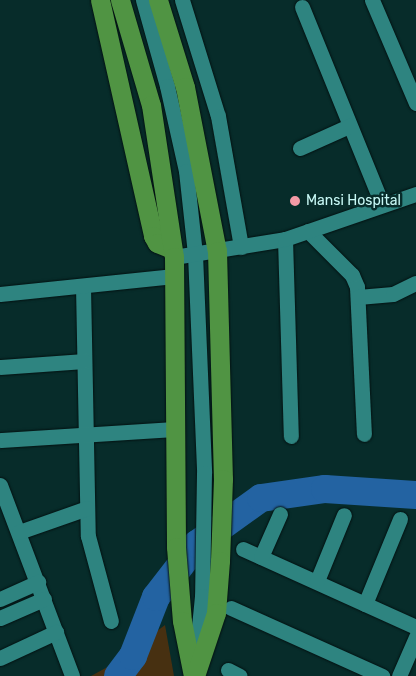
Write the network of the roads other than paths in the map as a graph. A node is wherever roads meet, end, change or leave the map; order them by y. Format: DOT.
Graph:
graph roads {
  1 [pos="100,0"];
  2 [pos="120,0"];
  3 [pos="142,0"];
  4 [pos="158,0"];
  5 [pos="182,0"];
  6 [pos="372,0"];
  7 [pos="302,7"];
  8 [pos="416,103"];
  9 [pos="349,126"];
  10 [pos="300,148"];
  11 [pos="416,194"];
  12 [pos="382,204"];
  13 [pos="308,231"];
  14 [pos="285,239"];
  15 [pos="241,246"];
  16 [pos="216,251"];
  17 [pos="195,254"];
  18 [pos="173,260"];
  19 [pos="416,283"];
  20 [pos="83,286"];
  21 [pos="0,294"];
  22 [pos="358,297"];
  23 [pos="84,360"];
  24 [pos="0,368"];
  25 [pos="175,429"];
  26 [pos="86,433"];
  27 [pos="364,434"];
  28 [pos="291,436"];
  29 [pos="0,440"];
  30 [pos="0,486"];
  31 [pos="87,508"];
  32 [pos="4,509"];
  33 [pos="280,514"];
  34 [pos="344,515"];
  35 [pos="400,519"];
  36 [pos="19,532"];
  37 [pos="243,549"];
  38 [pos="261,557"];
  39 [pos="317,581"];
  40 [pos="38,582"];
  41 [pos="0,599"];
  42 [pos="44,599"];
  43 [pos="365,604"];
  44 [pos="231,608"];
  45 [pos="0,618"];
  46 [pos="111,621"];
  47 [pos="416,627"];
  48 [pos="56,632"];
  49 [pos="416,637"];
  50 [pos="0,658"];
  51 [pos="68,675"];
  52 [pos="194,676"];
  53 [pos="382,676"];
  54 [pos="400,676"];
  1 -- 18 [label="main road"];
  2 -- 18 [label="main road"];
  3 -- 17 [label="street"];
  4 -- 16 [label="main road"];
  5 -- 15 [label="street"];
  6 -- 8 [label="street"];
  7 -- 9 [label="street"];
  9 -- 10 [label="street"];
  9 -- 12 [label="street"];
  11 -- 12 [label="street"];
  12 -- 13 [label="street"];
  13 -- 14 [label="street"];
  13 -- 22 [label="street"];
  14 -- 15 [label="street"];
  14 -- 28 [label="street"];
  15 -- 16 [label="street"];
  16 -- 17 [label="street"];
  16 -- 52 [label="main road"];
  17 -- 18 [label="street"];
  17 -- 52 [label="street"];
  18 -- 20 [label="street"];
  18 -- 25 [label="main road"];
  19 -- 22 [label="street"];
  20 -- 21 [label="street"];
  20 -- 23 [label="street"];
  22 -- 27 [label="street"];
  23 -- 24 [label="street"];
  23 -- 26 [label="street"];
  25 -- 26 [label="street"];
  25 -- 52 [label="main road"];
  26 -- 29 [label="street"];
  26 -- 31 [label="street"];
  30 -- 32 [label="street"];
  31 -- 36 [label="street"];
  31 -- 46 [label="street"];
  32 -- 36 [label="street"];
  33 -- 38 [label="street"];
  34 -- 39 [label="street"];
  35 -- 43 [label="street"];
  36 -- 40 [label="street"];
  37 -- 38 [label="street"];
  38 -- 39 [label="street"];
  39 -- 43 [label="street"];
  40 -- 41 [label="street"];
  40 -- 42 [label="street"];
  42 -- 45 [label="street"];
  42 -- 48 [label="street"];
  43 -- 47 [label="street"];
  44 -- 53 [label="street"];
  48 -- 50 [label="street"];
  48 -- 51 [label="street"];
  49 -- 54 [label="street"];
}
